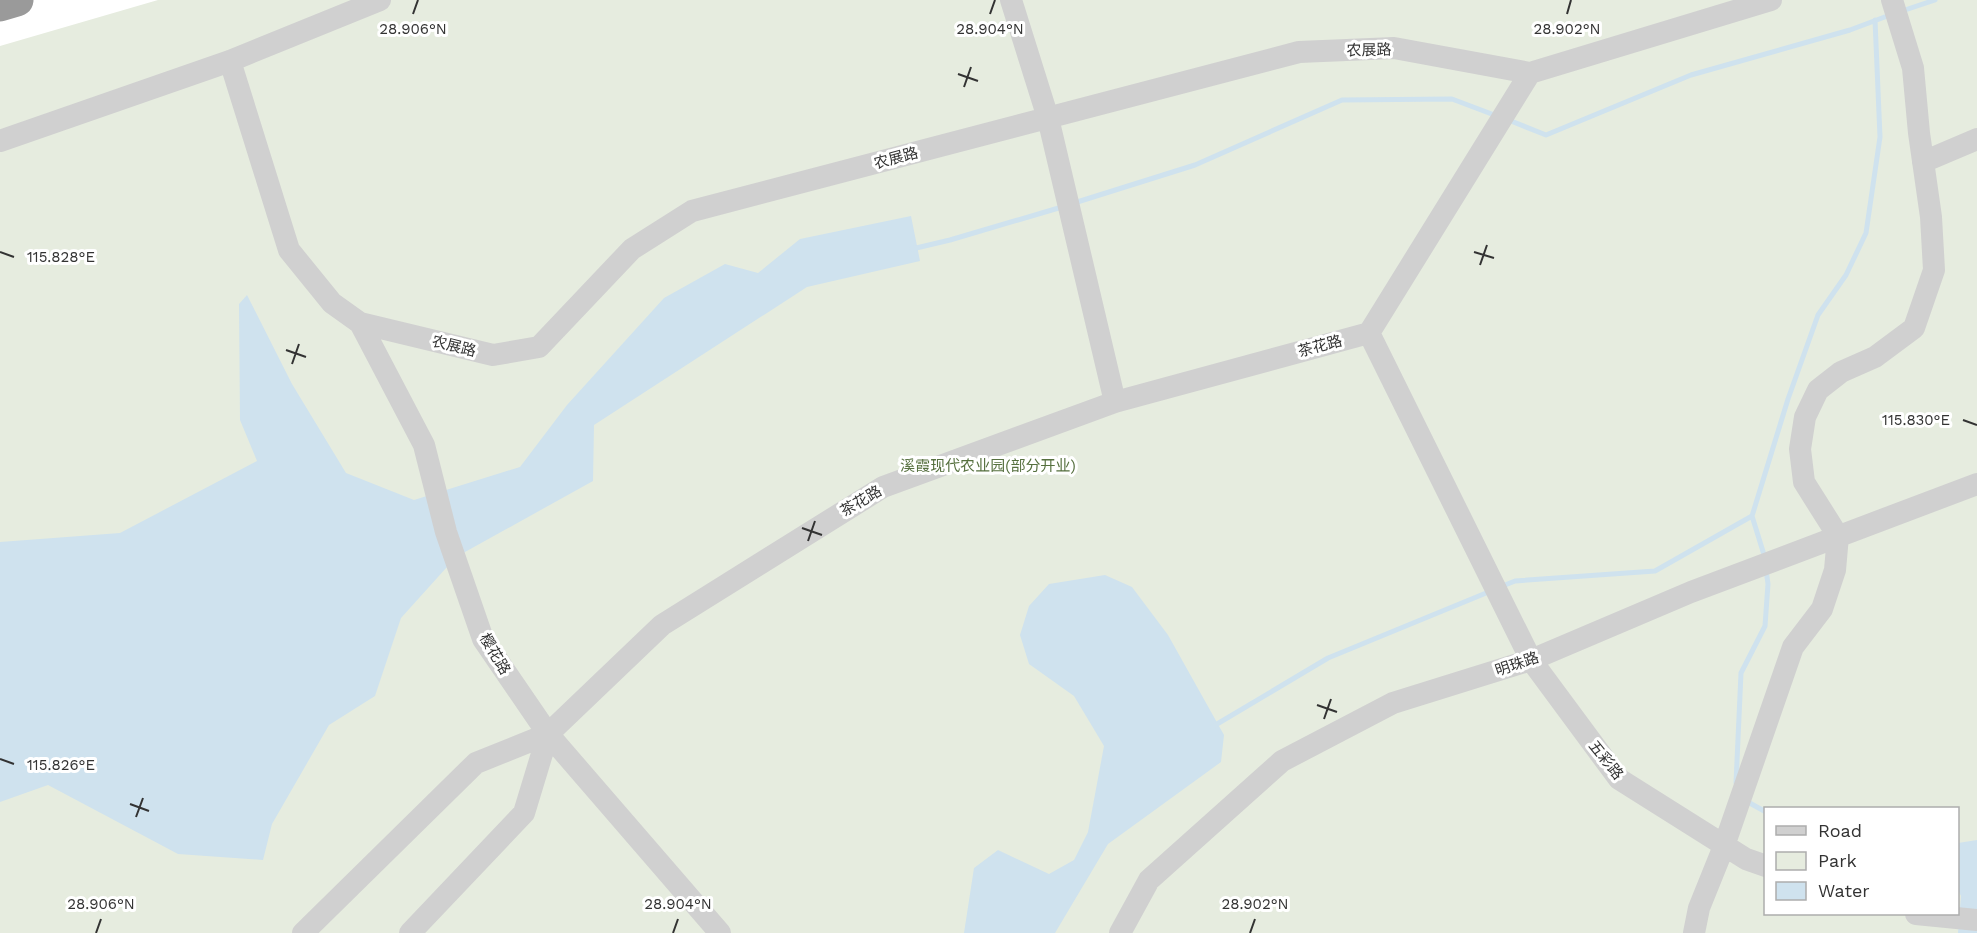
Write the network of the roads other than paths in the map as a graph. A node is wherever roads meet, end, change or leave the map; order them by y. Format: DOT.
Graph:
graph roads {
  1 [pos="17,0"];
  2 [pos="380,0"];
  3 [pos="1011,0"];
  4 [pos="1771,0"];
  5 [pos="0,5"];
  6 [pos="1895,9"];
  7 [pos="230,61"];
  8 [pos="1530,74"];
  9 [pos="1048,118"];
  10 [pos="1977,139"];
  11 [pos="0,141"];
  12 [pos="1923,162"];
  13 [pos="360,323"];
  14 [pos="1369,333"];
  15 [pos="1115,402"];
  16 [pos="1977,484"];
  17 [pos="1838,536"];
  18 [pos="1531,660"];
  19 [pos="548,734"];
  20 [pos="1724,846"];
  21 [pos="1764,865"];
  22 [pos="1926,915"];
  23 [pos="1977,920"];
  24 [pos="303,933"];
  25 [pos="410,933"];
  26 [pos="720,933"];
  27 [pos="1120,933"];
  28 [pos="1694,933"];
  1 -- 5 [label="highway"];
  2 -- 7 [label="street"];
  3 -- 9 [label="street"];
  4 -- 8 [label="street, 农展路"];
  6 -- 12 [label="street"];
  7 -- 11 [label="street"];
  7 -- 13 [label="street, 农展路"];
  8 -- 9 [label="street, 农展路"];
  8 -- 14 [label="street"];
  9 -- 13 [label="street, 农展路"];
  9 -- 15 [label="street"];
  10 -- 12 [label="street"];
  12 -- 17 [label="street"];
  13 -- 19 [label="street, 樱花路"];
  14 -- 15 [label="street, 茶花路"];
  14 -- 18 [label="street, 五彩路"];
  15 -- 19 [label="street, 茶花路"];
  16 -- 17 [label="street, 明珠路"];
  17 -- 18 [label="street, 明珠路"];
  17 -- 20 [label="street"];
  18 -- 20 [label="street, 五彩路"];
  18 -- 27 [label="street, 明珠路"];
  19 -- 24 [label="street"];
  19 -- 25 [label="street"];
  19 -- 26 [label="street, 樱花路"];
  20 -- 21 [label="street, 五彩路"];
  20 -- 28 [label="street"];
  22 -- 23 [label="street"];
}
